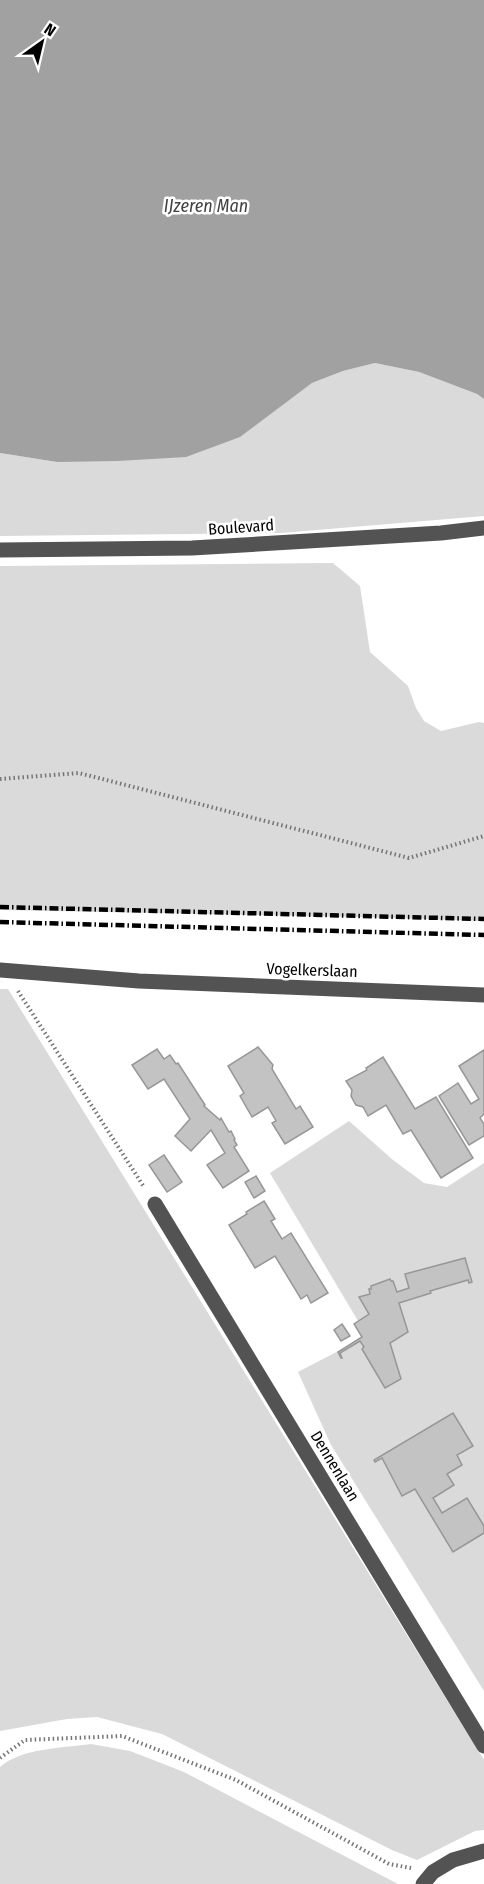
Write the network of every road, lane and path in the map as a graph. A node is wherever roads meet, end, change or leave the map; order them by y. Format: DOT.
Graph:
graph roads {
  1 [pos="484,528"];
  2 [pos="0,550"];
  3 [pos="0,778"];
  4 [pos="484,836"];
  5 [pos="2,970"];
  6 [pos="484,995"];
  7 [pos="155,1204"];
  8 [pos="484,1746"];
  9 [pos="0,1758"];
  10 [pos="484,1851"];
  11 [pos="428,1878"];
  1 -- 2 [label="street, Boulevard"];
  3 -- 4 [label="path"];
  5 -- 6 [label="street, Vogelkerslaan"];
  5 -- 7 [label="path"];
  7 -- 8 [label="street, Dennenlaan"];
  9 -- 11 [label="path"];
  10 -- 11 [label="street"];
}
